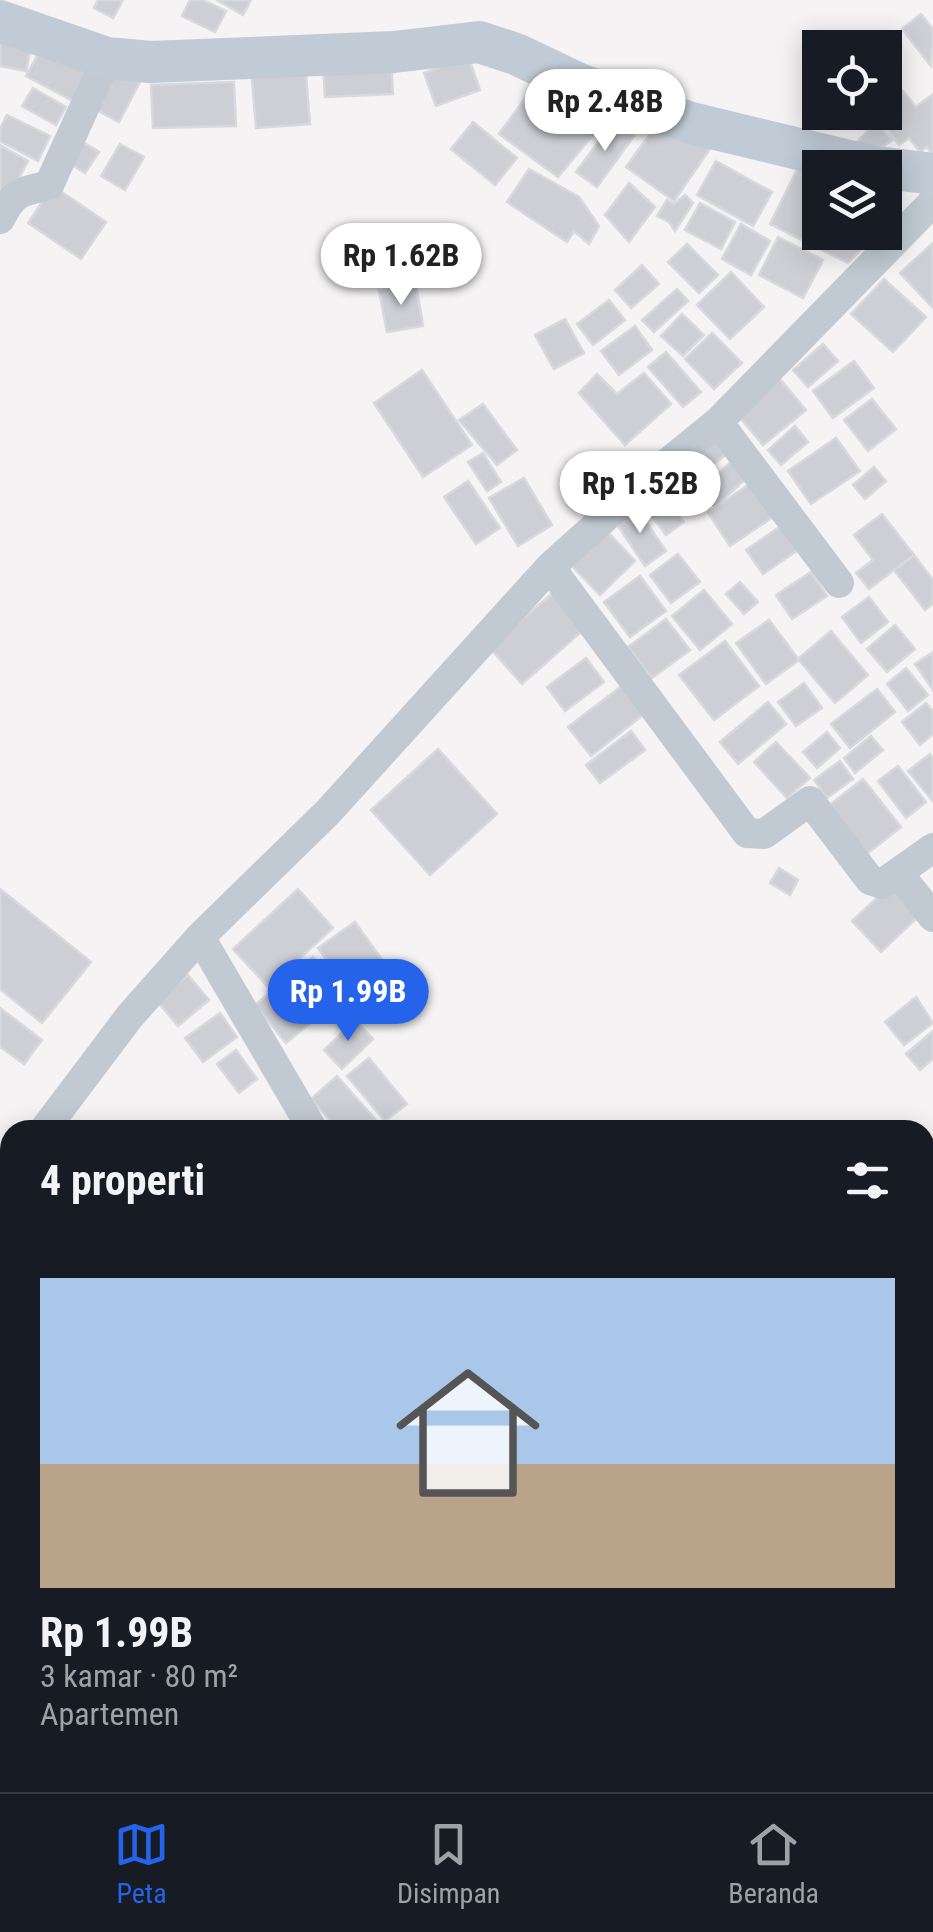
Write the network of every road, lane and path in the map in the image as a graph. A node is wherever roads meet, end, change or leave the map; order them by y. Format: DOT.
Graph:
graph roads {
  1 [pos="0,21"];
  2 [pos="106,58"];
  3 [pos="806,150"];
  4 [pos="902,170"];
  5 [pos="933,174"];
  6 [pos="933,202"];
  7 [pos="0,219"];
  8 [pos="718,422"];
  9 [pos="550,568"];
  10 [pos="839,583"];
  11 [pos="933,848"];
  12 [pos="899,874"];
  13 [pos="933,917"];
  14 [pos="200,937"];
  15 [pos="52,1120"];
  16 [pos="307,1120"];
  1 -- 2 [label="street"];
  2 -- 3 [label="street"];
  2 -- 7 [label="street"];
  4 -- 5 [label="street"];
  6 -- 8 [label="street"];
  8 -- 9 [label="street"];
  8 -- 10 [label="street"];
  9 -- 12 [label="street"];
  9 -- 14 [label="street"];
  11 -- 12 [label="street"];
  12 -- 13 [label="street"];
  14 -- 15 [label="street"];
  14 -- 16 [label="street"];
}
